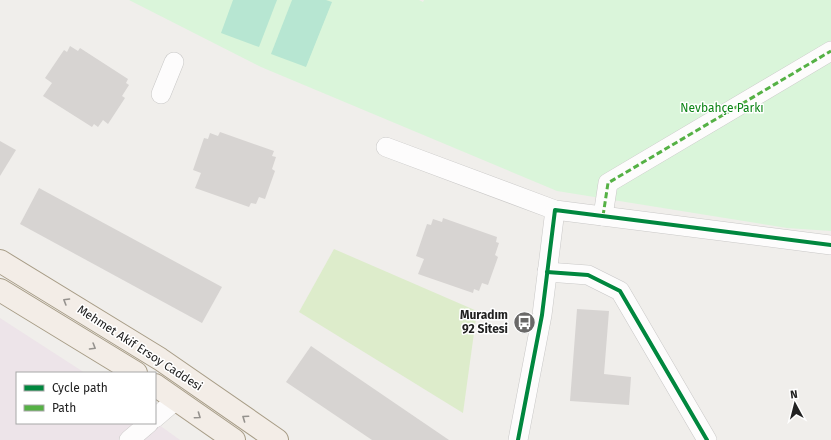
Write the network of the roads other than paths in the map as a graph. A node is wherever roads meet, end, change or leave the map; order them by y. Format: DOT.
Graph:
graph roads {
  1 [pos="831,51"];
  2 [pos="174,62"];
  3 [pos="161,94"];
  4 [pos="386,147"];
  5 [pos="555,210"];
  6 [pos="603,216"];
  7 [pos="831,245"];
  8 [pos="0,261"];
  9 [pos="547,272"];
  10 [pos="0,290"];
  11 [pos="134,372"];
  12 [pos="156,386"];
  13 [pos="176,400"];
  14 [pos="156,417"];
  15 [pos="149,424"];
  16 [pos="129,440"];
  17 [pos="234,440"];
  18 [pos="277,440"];
  19 [pos="518,440"];
  20 [pos="707,440"];
  1 -- 6 [label="street"];
  2 -- 3 [label="street"];
  4 -- 5 [label="street"];
  5 -- 6 [label="street"];
  5 -- 9 [label="street"];
  6 -- 7 [label="street"];
  18 -- 8 [label="main road, Mehmet Akif Ersoy Caddesi, one-way"];
  9 -- 19 [label="street"];
  9 -- 20 [label="street"];
  10 -- 11 [label="main road, Mehmet Akif Ersoy Caddesi, one-way"];
  12 -- 13 [label="main road, Mehmet Akif Ersoy Caddesi"];
  13 -- 14 [label="street"];
  13 -- 17 [label="main road, Mehmet Akif Ersoy Caddesi, one-way"];
  15 -- 16 [label="street"];
}
